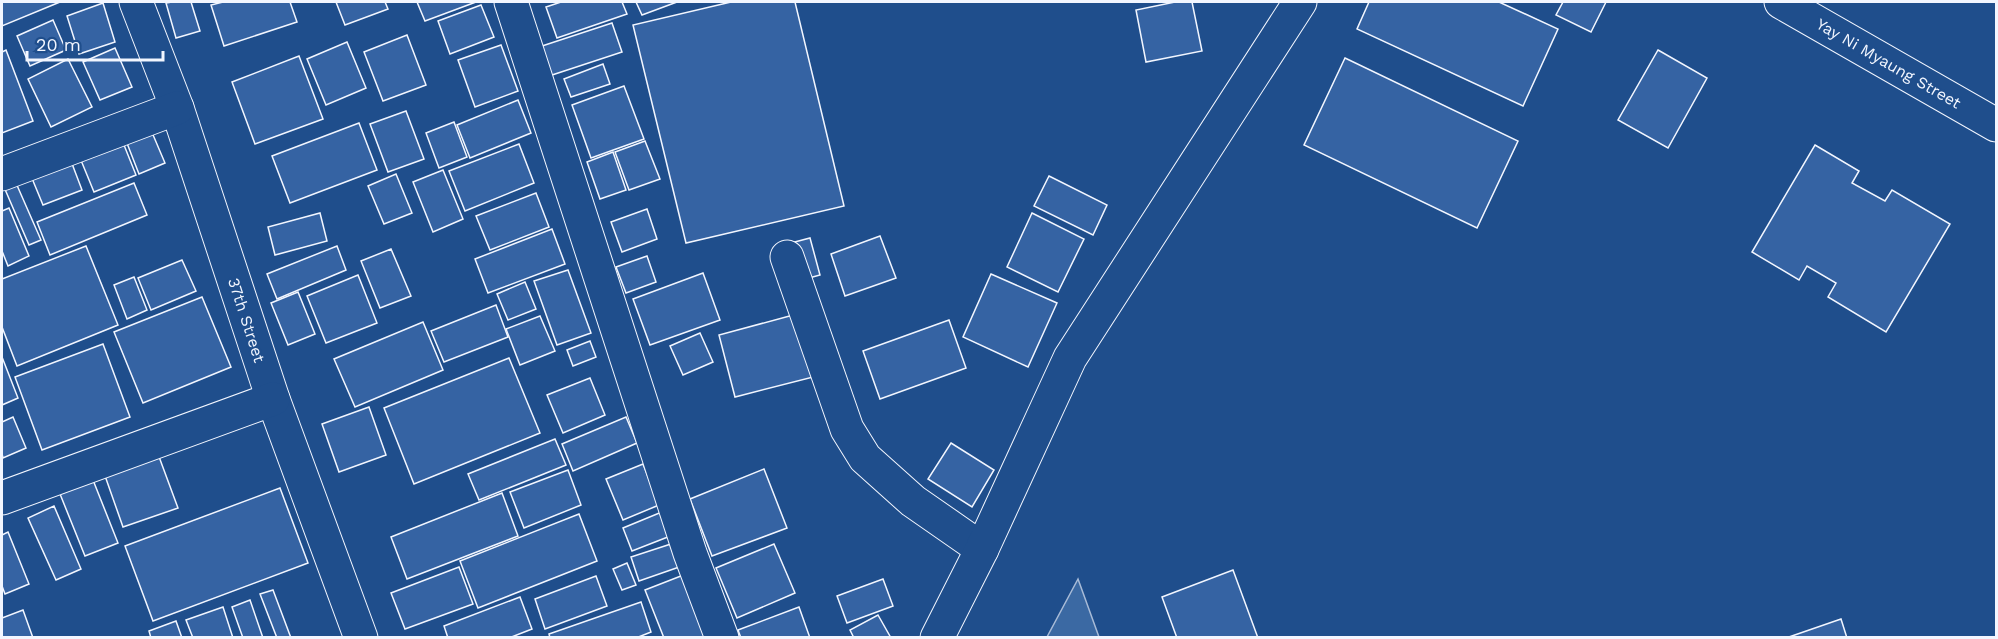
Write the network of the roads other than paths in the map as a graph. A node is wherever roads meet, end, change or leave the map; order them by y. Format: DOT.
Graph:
graph roads {
  1 [pos="136,2"];
  2 [pos="511,2"];
  3 [pos="1300,2"];
  4 [pos="1781,2"];
  5 [pos="177,108"];
  6 [pos="1996,125"];
  7 [pos="2,174"];
  8 [pos="786,257"];
  9 [pos="273,399"];
  10 [pos="2,498"];
  11 [pos="982,549"];
  12 [pos="361,638"];
  13 [pos="722,638"];
  14 [pos="938,638"];
  1 -- 5 [label="street, 37th Street"];
  2 -- 13 [label="street"];
  3 -- 11 [label="street"];
  4 -- 6 [label="street, Yay Ni Myaung Street"];
  5 -- 7 [label="street"];
  5 -- 9 [label="street, 37th Street"];
  8 -- 11 [label="street"];
  9 -- 10 [label="street"];
  9 -- 12 [label="street, 37th Street"];
  11 -- 14 [label="street"];
}
